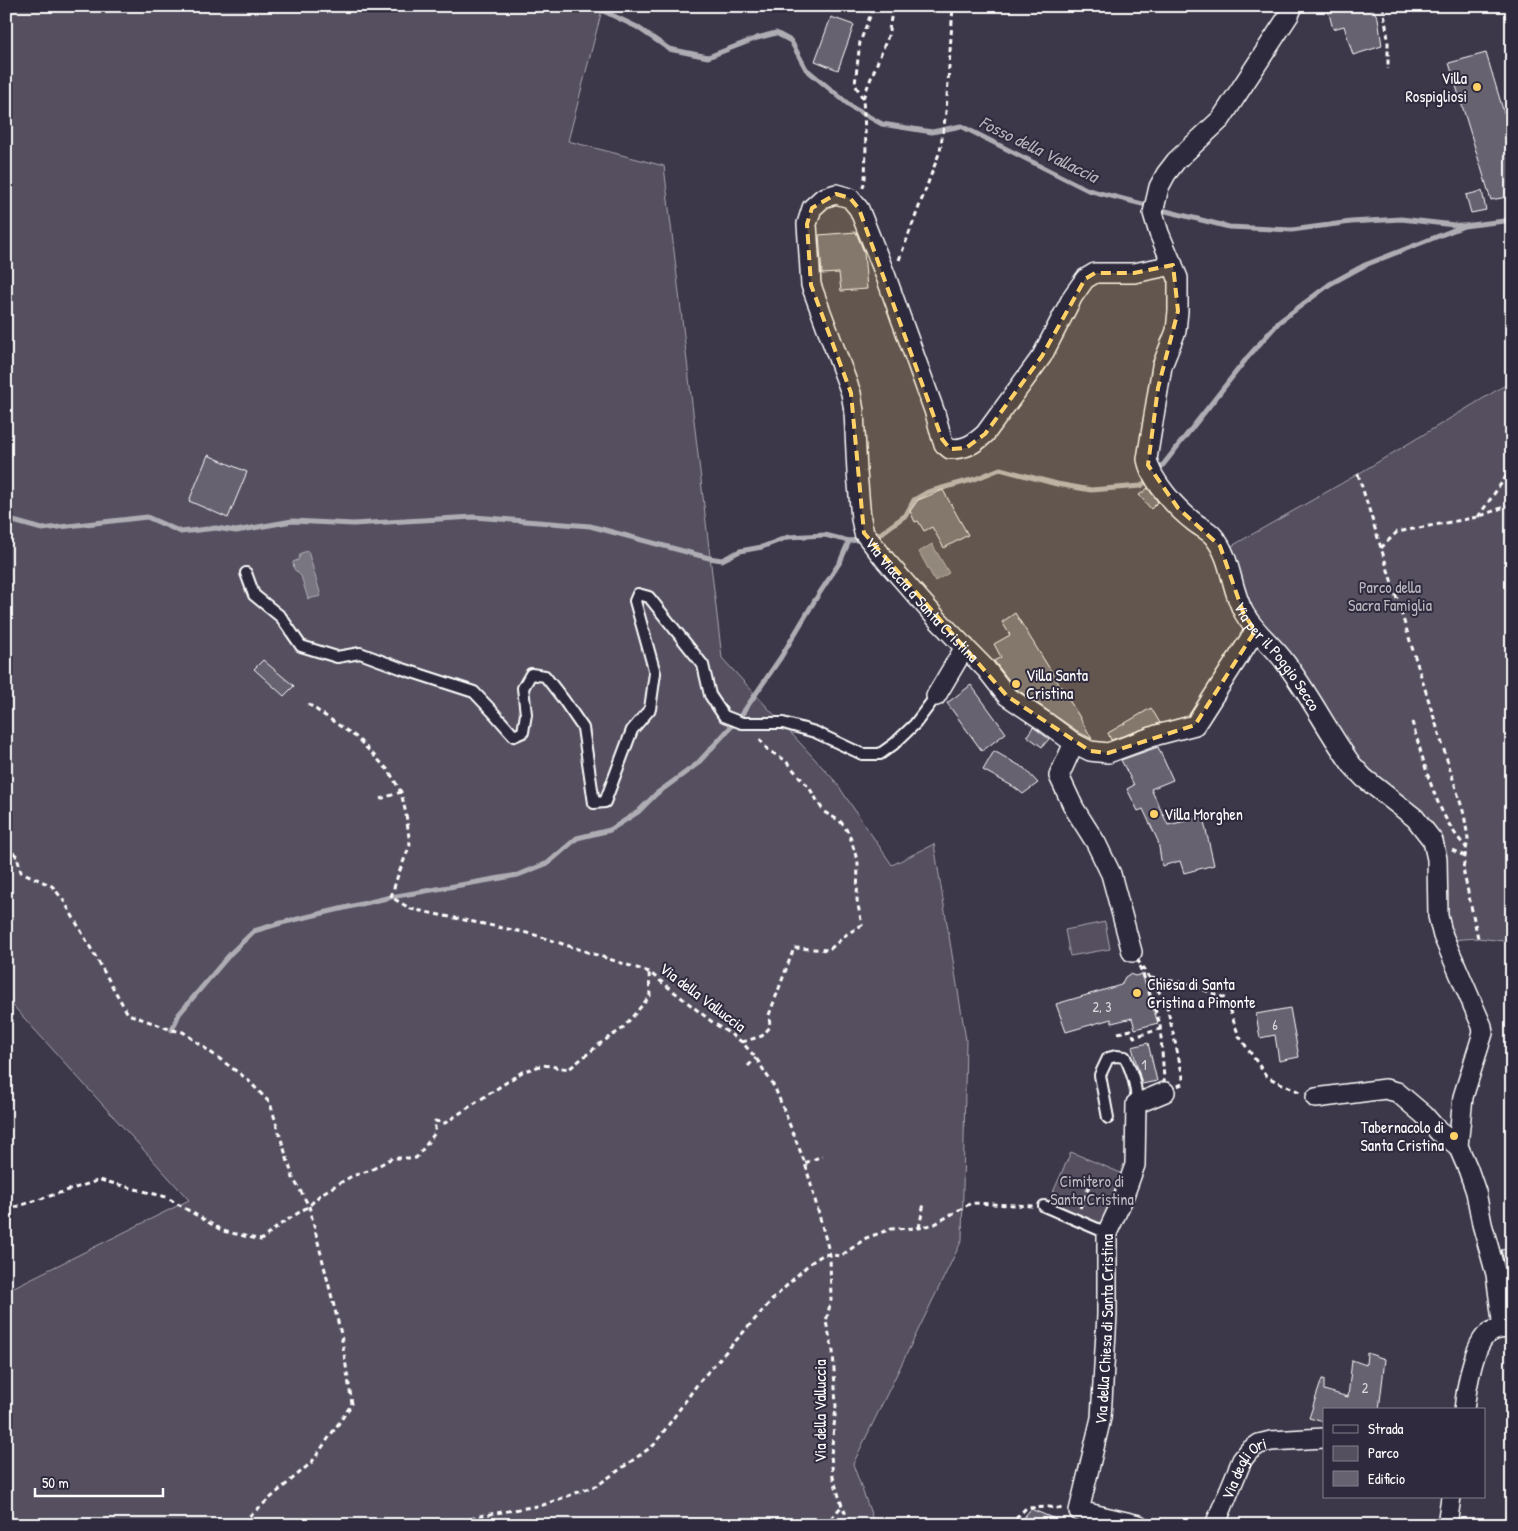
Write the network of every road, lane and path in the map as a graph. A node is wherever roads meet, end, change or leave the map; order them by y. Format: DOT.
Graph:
graph roads {
  1 [pos="874,6"];
  2 [pos="893,6"];
  3 [pos="954,6"];
  4 [pos="1293,6"];
  5 [pos="1383,6"];
  6 [pos="1388,69"];
  7 [pos="863,98"];
  8 [pos="859,208"];
  9 [pos="1173,265"];
  10 [pos="885,274"];
  11 [pos="1512,468"];
  12 [pos="1358,474"];
  13 [pos="1512,504"];
  14 [pos="1478,517"];
  15 [pos="1381,548"];
  16 [pos="246,573"];
  17 [pos="1255,631"];
  18 [pos="965,647"];
  19 [pos="936,696"];
  20 [pos="308,704"];
  21 [pos="1412,722"];
  22 [pos="742,723"];
  23 [pos="1074,743"];
  24 [pos="401,792"];
  25 [pos="380,799"];
  26 [pos="6,847"];
  27 [pos="1466,847"];
  28 [pos="17,856"];
  29 [pos="6,857"];
  30 [pos="1478,938"];
  31 [pos="1132,952"];
  32 [pos="648,972"];
  33 [pos="1160,1029"];
  34 [pos="1118,1033"];
  35 [pos="742,1042"];
  36 [pos="756,1058"];
  37 [pos="748,1066"];
  38 [pos="1165,1092"];
  39 [pos="1316,1098"];
  40 [pos="1136,1104"];
  41 [pos="1108,1118"];
  42 [pos="1458,1146"];
  43 [pos="822,1156"];
  44 [pos="805,1163"];
  45 [pos="1091,1181"];
  46 [pos="924,1203"];
  47 [pos="309,1206"];
  48 [pos="1044,1206"];
  49 [pos="6,1210"];
  50 [pos="1075,1220"];
  51 [pos="919,1228"];
  52 [pos="1107,1233"];
  53 [pos="830,1255"];
  54 [pos="1508,1328"];
  55 [pos="1464,1408"];
  56 [pos="1323,1438"];
  57 [pos="1451,1498"];
  58 [pos="842,1506"];
  59 [pos="1049,1507"];
  60 [pos="239,1525"];
  61 [pos="454,1525"];
  62 [pos="825,1525"];
  63 [pos="852,1525"];
  64 [pos="1010,1525"];
  65 [pos="1139,1525"];
  66 [pos="1215,1525"];
  67 [pos="1446,1525"];
  1 -- 7 [label="path"];
  2 -- 7 [label="path"];
  3 -- 10 [label="path"];
  4 -- 9 [label="street, Via per il Poggio Secco"];
  5 -- 6 [label="path"];
  7 -- 8 [label="path"];
  8 -- 10 [label="street"];
  8 -- 18 [label="street, Via Viaccia a Santa Cristina"];
  9 -- 10 [label="street"];
  9 -- 17 [label="street, Via per il Poggio Secco"];
  11 -- 14 [label="path"];
  12 -- 15 [label="path"];
  13 -- 14 [label="path"];
  14 -- 15 [label="path"];
  15 -- 27 [label="path"];
  16 -- 22 [label="lane"];
  17 -- 23 [label="street, Via Viaccia a Santa Cristina"];
  17 -- 42 [label="street, Via per il Poggio Secco"];
  18 -- 19 [label="street"];
  18 -- 23 [label="street, Via Viaccia a Santa Cristina"];
  19 -- 22 [label="lane"];
  20 -- 24 [label="path, Via della Valluccia"];
  21 -- 27 [label="path"];
  22 -- 35 [label="path"];
  23 -- 31 [label="street"];
  24 -- 25 [label="path"];
  24 -- 32 [label="path, Via della Valluccia"];
  26 -- 28 [label="path"];
  27 -- 30 [label="path"];
  28 -- 29 [label="path"];
  28 -- 47 [label="path"];
  31 -- 33 [label="path"];
  32 -- 35 [label="path, Via della Valluccia"];
  32 -- 47 [label="path"];
  33 -- 34 [label="path"];
  33 -- 38 [label="path"];
  35 -- 36 [label="path, Via della Valluccia"];
  36 -- 37 [label="path"];
  36 -- 44 [label="path, Via della Valluccia"];
  38 -- 39 [label="path"];
  38 -- 40 [label="street"];
  39 -- 42 [label="street"];
  40 -- 41 [label="lane"];
  40 -- 52 [label="street, Via della Chiesa di Santa Cristina"];
  42 -- 54 [label="street, Via per il Poggio Secco"];
  43 -- 44 [label="path"];
  44 -- 53 [label="path, Via della Valluccia"];
  45 -- 50 [label="path"];
  46 -- 51 [label="path"];
  47 -- 49 [label="path"];
  47 -- 60 [label="path"];
  48 -- 50 [label="lane"];
  48 -- 51 [label="path"];
  50 -- 52 [label="lane"];
  51 -- 53 [label="path"];
  52 -- 65 [label="street, Via della Chiesa di Santa Cristina"];
  53 -- 58 [label="path, Via della Valluccia"];
  53 -- 61 [label="path"];
  54 -- 55 [label="street"];
  56 -- 66 [label="street, Via degli Ori"];
  57 -- 67 [label="street"];
  58 -- 62 [label="path"];
  58 -- 63 [label="path, Via della Valluccia"];
  59 -- 64 [label="path"];
}
